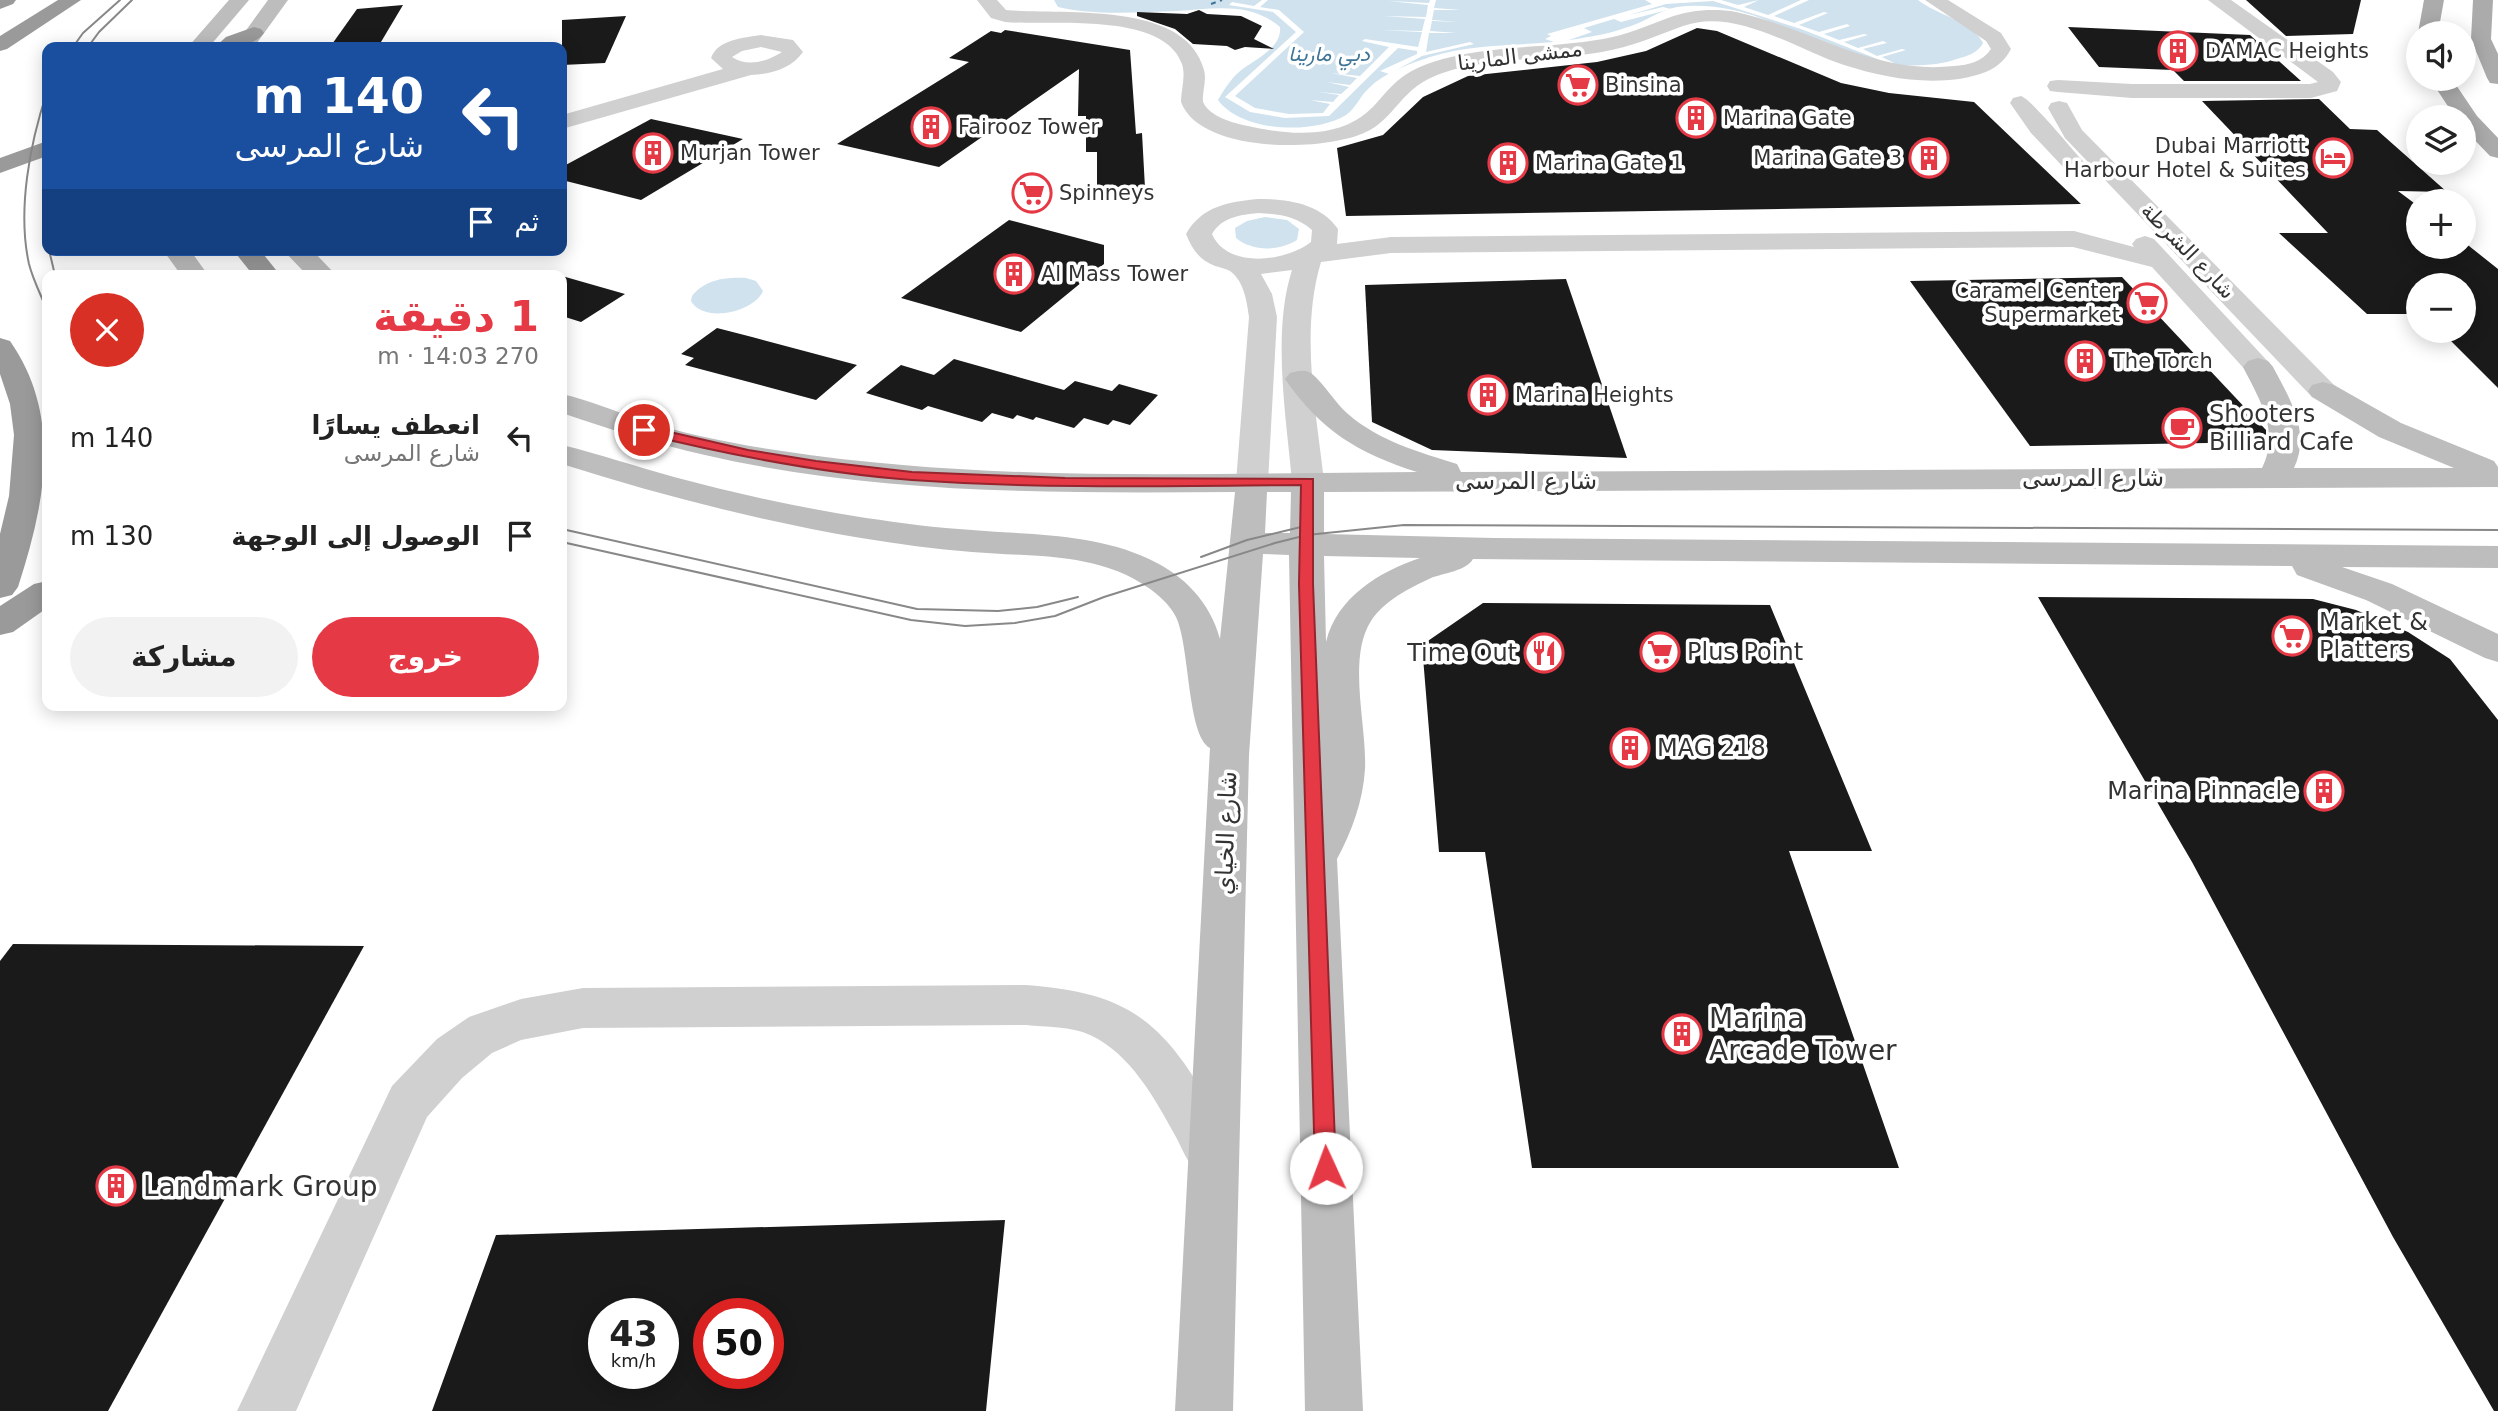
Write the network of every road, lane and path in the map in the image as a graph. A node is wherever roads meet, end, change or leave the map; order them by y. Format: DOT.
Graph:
graph roads {
  1 [pos="6,0"];
  2 [pos="71,0"];
  3 [pos="239,0"];
  4 [pos="278,0"];
  5 [pos="987,0"];
  6 [pos="1935,0"];
  7 [pos="2218,0"];
  8 [pos="2434,0"];
  9 [pos="2483,0"];
  10 [pos="0,3"];
  11 [pos="2430,21"];
  12 [pos="249,40"];
  13 [pos="202,42"];
  14 [pos="231,42"];
  15 [pos="0,44"];
  16 [pos="722,54"];
  17 [pos="751,68"];
  18 [pos="1978,69"];
  19 [pos="2498,78"];
  20 [pos="2008,91"];
  21 [pos="2449,91"];
  22 [pos="2058,94"];
  23 [pos="567,102"];
  24 [pos="567,121"];
  25 [pos="42,150"];
  26 [pos="2498,151"];
  27 [pos="0,166"];
  28 [pos="2115,228"];
  29 [pos="1325,229"];
  30 [pos="2074,239"];
  31 [pos="1391,245"];
  32 [pos="181,256"];
  33 [pos="251,256"];
  34 [pos="302,256"];
  35 [pos="1311,256"];
  36 [pos="2162,262"];
  37 [pos="1238,264"];
  38 [pos="191,270"];
  39 [pos="263,270"];
  40 [pos="318,270"];
  41 [pos="0,347"];
  42 [pos="2258,367"];
  43 [pos="1300,379"];
  44 [pos="2323,391"];
  45 [pos="567,405"];
  46 [pos="567,455"];
  47 [pos="2498,475"];
  48 [pos="2273,478"];
  49 [pos="1308,481"];
  50 [pos="1478,481"];
  51 [pos="1252,482"];
  52 [pos="1247,543"];
  53 [pos="1307,546"];
  54 [pos="1494,549"];
  55 [pos="2274,556"];
  56 [pos="2498,557"];
  57 [pos="0,587"];
  58 [pos="42,595"];
  59 [pos="0,623"];
  60 [pos="2498,649"];
  61 [pos="1229,755"];
  62 [pos="1315,861"];
  63 [pos="1213,1155"];
  64 [pos="266,1411"];
  65 [pos="1203,1411"];
  66 [pos="1334,1411"];
  1 -- 10 [label="highway"];
  2 -- 15 [label="highway"];
  3 -- 13 [label="main road"];
  4 -- 12 [label="main road"];
  5 -- 18 [label="street, ممشى المارينا"];
  6 -- 18 [label="street"];
  7 -- 22 [label="street"];
  8 -- 11 [label="main road"];
  9 -- 19 [label="main road"];
  12 -- 14 [label="highway"];
  16 -- 17 [label="street"];
  16 -- 17 [label="street"];
  16 -- 23 [label="street"];
  17 -- 24 [label="street"];
  18 -- 20 [label="street"];
  20 -- 22 [label="street"];
  20 -- 36 [label="street, شارع الشرطة"];
  21 -- 26 [label="main road"];
  22 -- 44 [label="street, شارع الشرطة"];
  25 -- 27 [label="highway"];
  28 -- 30 [label="street"];
  29 -- 31 [label="street"];
  29 -- 35 [label="street"];
  29 -- 37 [label="street"];
  30 -- 31 [label="street"];
  30 -- 36 [label="street"];
  31 -- 35 [label="street"];
  32 -- 38 [label="main road"];
  33 -- 39 [label="highway"];
  34 -- 40 [label="main road"];
  35 -- 37 [label="street"];
  35 -- 43 [label="street"];
  36 -- 42 [label="street, شارع الشرطة"];
  37 -- 51 [label="street, شارع الخياي"];
  41 -- 57 [label="highway"];
  42 -- 48 [label="main road"];
  43 -- 49 [label="street"];
  43 -- 50 [label="main road"];
  44 -- 47 [label="main road"];
  45 -- 51 [label="main road, شارع المرسى"];
  46 -- 61 [label="main road"];
  47 -- 48 [label="main road, شارع المرسى"];
  48 -- 50 [label="main road, شارع المرسى"];
  49 -- 50 [label="main road, شارع المرسى"];
  49 -- 51 [label="main road, شارع المرسى"];
  49 -- 53 [label="main road"];
  51 -- 52 [label="main road, شارع الخياي"];
  52 -- 53 [label="main road"];
  52 -- 61 [label="main road, شارع الخياي"];
  53 -- 54 [label="main road"];
  53 -- 62 [label="main road"];
  54 -- 55 [label="main road"];
  54 -- 62 [label="main road"];
  55 -- 56 [label="main road"];
  55 -- 60 [label="main road"];
  58 -- 59 [label="highway"];
  61 -- 63 [label="main road, شارع الخياي"];
  62 -- 66 [label="main road"];
  63 -- 64 [label="street"];
  63 -- 65 [label="main road, شارع الخياي"];
}
